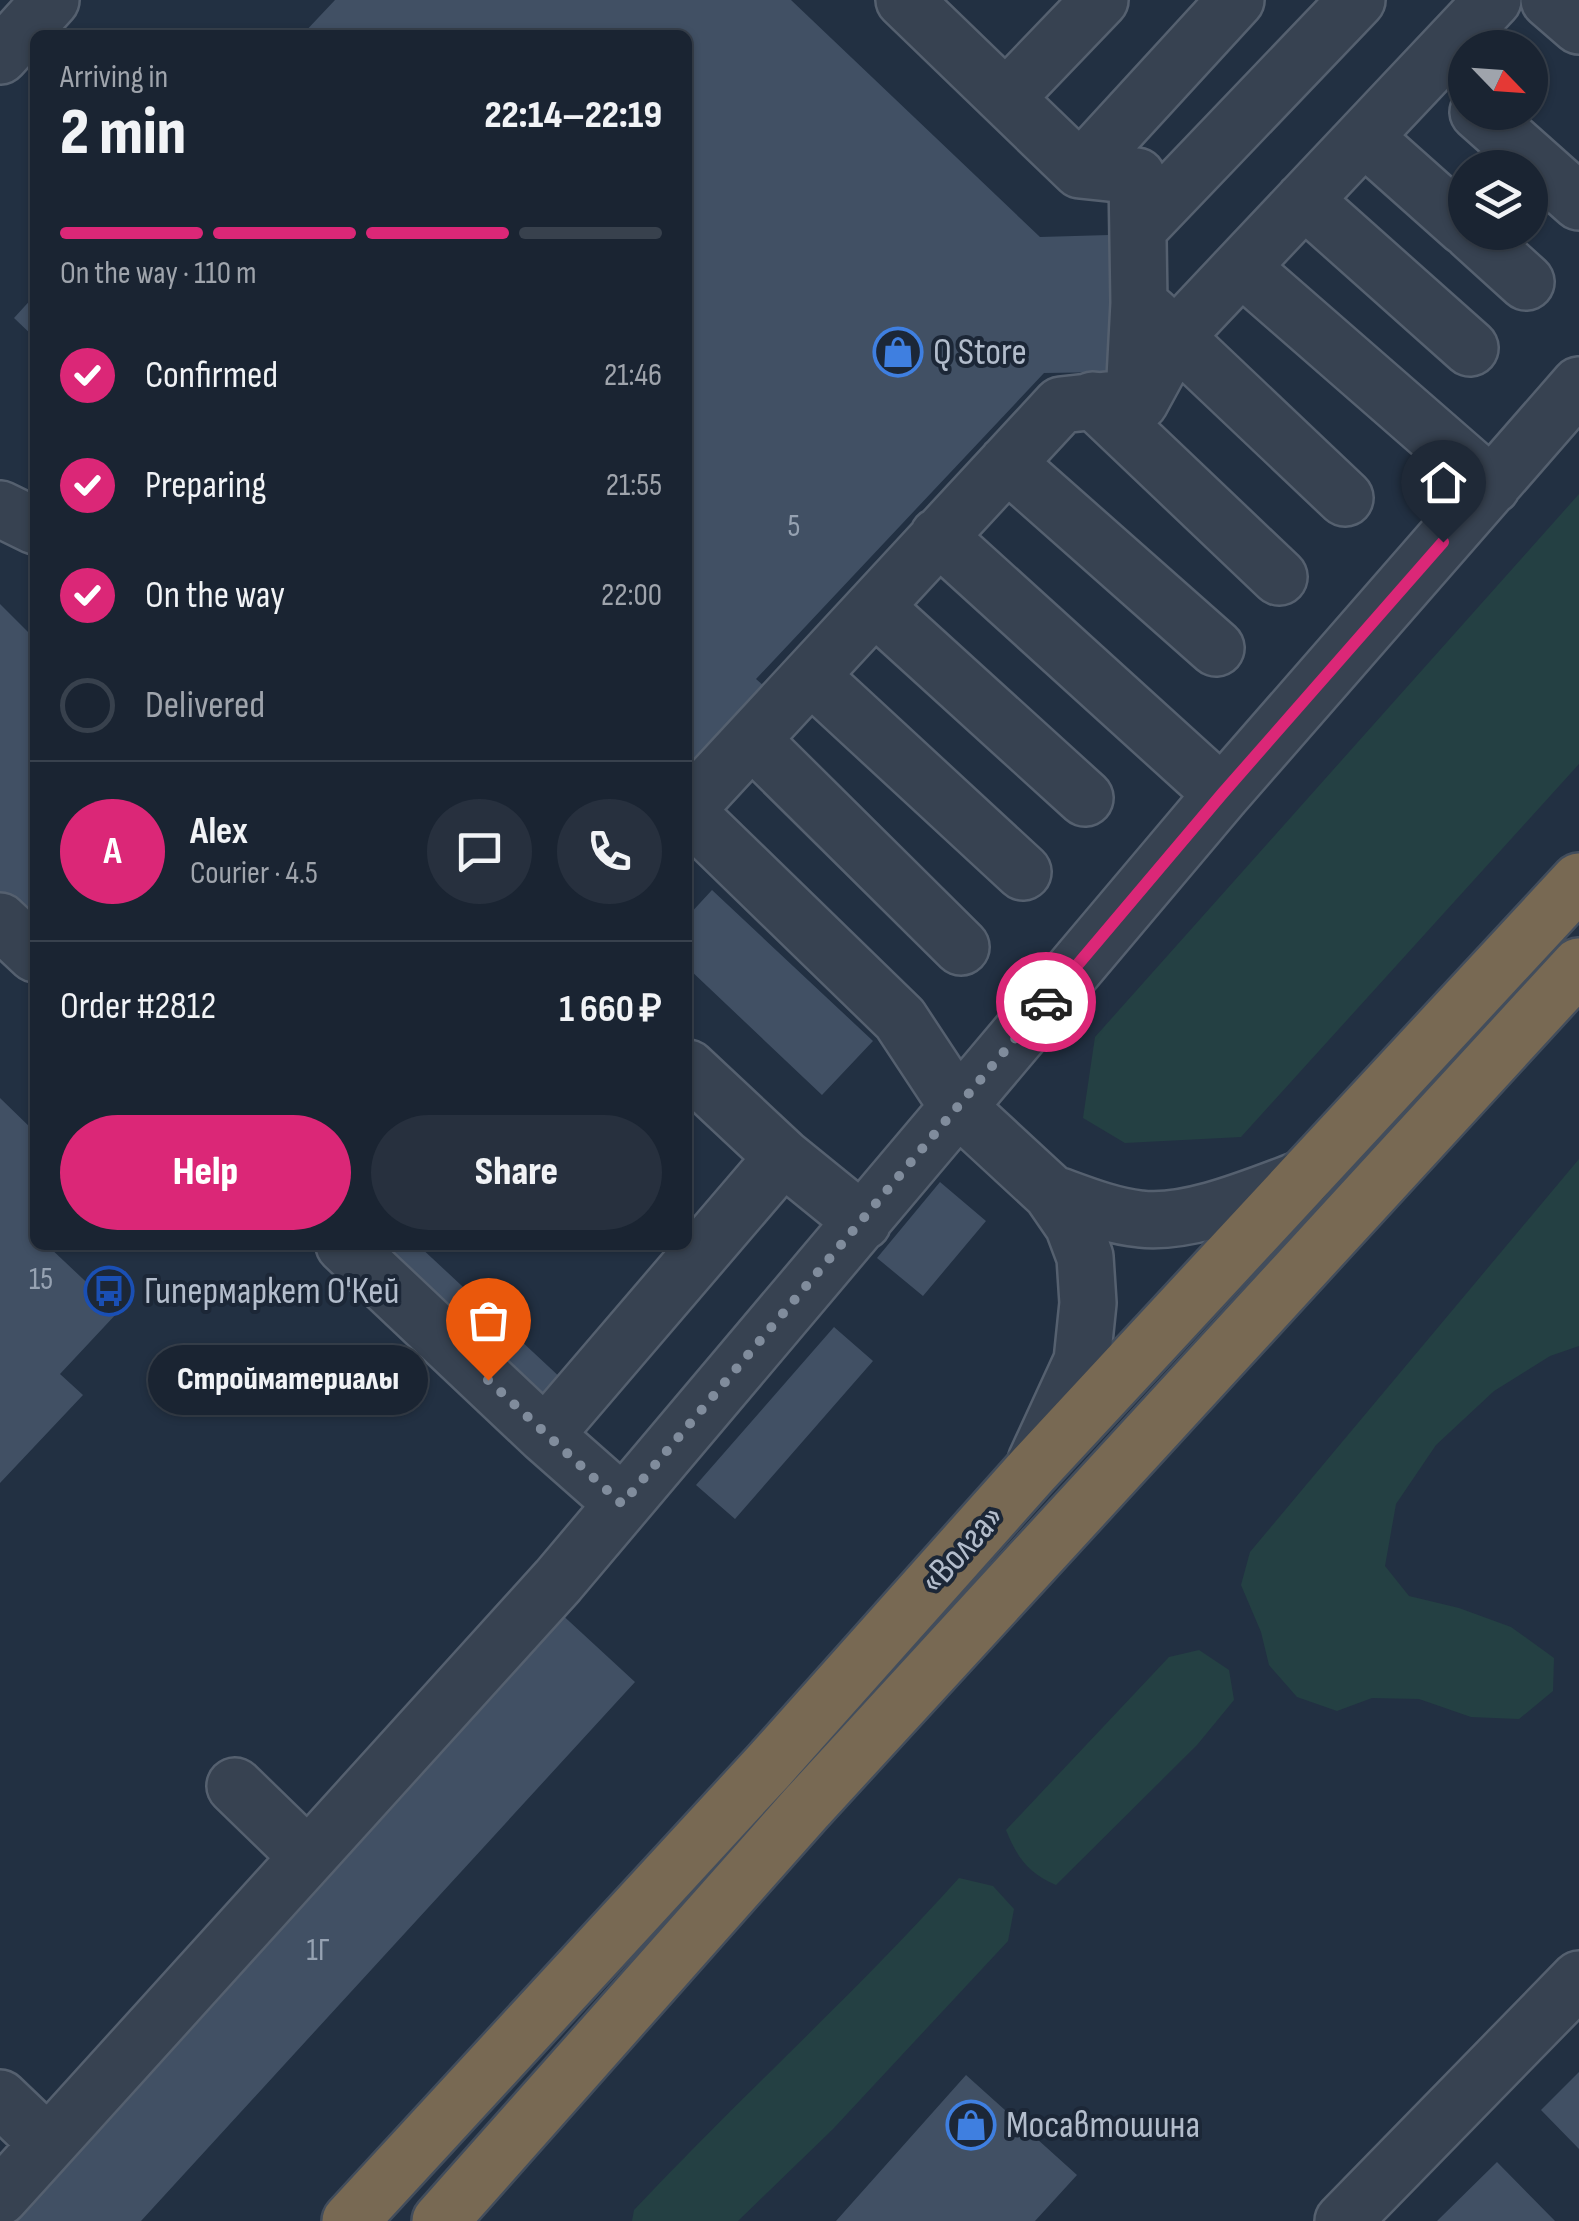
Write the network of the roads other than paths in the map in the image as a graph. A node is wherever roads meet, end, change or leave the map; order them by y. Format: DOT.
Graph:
graph roads {
  1 [pos="51,0"];
  2 [pos="1100,0"];
  3 [pos="1236,0"];
  4 [pos="1357,0"];
  5 [pos="1493,0"];
  6 [pos="1548,0"];
  7 [pos="939,11"];
  8 [pos="1579,26"];
  9 [pos="0,56"];
  10 [pos="1447,85"];
  11 [pos="1006,98"];
  12 [pos="1498,130"];
  13 [pos="1364,137"];
  14 [pos="1080,170"];
  15 [pos="1304,200"];
  16 [pos="1579,202"];
  17 [pos="1448,212"];
  18 [pos="1138,229"];
  19 [pos="1491,250"];
  20 [pos="1241,267"];
  21 [pos="1526,282"];
  22 [pos="1157,319"];
  23 [pos="1470,348"];
  24 [pos="1579,385"];
  25 [pos="1109,416"];
  26 [pos="1007,463"];
  27 [pos="1492,486"];
  28 [pos="1345,498"];
  29 [pos="0,509"];
  30 [pos="30,524"];
  31 [pos="938,536"];
  32 [pos="1278,577"];
  33 [pos="876,607"];
  34 [pos="1216,648"];
  35 [pos="811,676"];
  36 [pos="752,740"];
  37 [pos="1222,794"];
  38 [pos="1085,798"];
  39 [pos="692,807"];
  40 [pos="692,815"];
  41 [pos="1023,872"];
  42 [pos="1579,881"];
  43 [pos="0,921"];
  44 [pos="961,947"];
  45 [pos="30,949"];
  46 [pos="1579,966"];
  47 [pos="692,1072"];
  48 [pos="958,1107"];
  49 [pos="784,1157"];
  50 [pos="1304,1178"];
  51 [pos="1051,1193"];
  52 [pos="862,1222"];
  53 [pos="349,1250"];
  54 [pos="545,1435"];
  55 [pos="1031,1472"];
  56 [pos="622,1504"];
  57 [pos="235,1786"];
  58 [pos="308,1857"];
  59 [pos="1579,1979"];
  60 [pos="0,2098"];
  61 [pos="48,2144"];
  62 [pos="0,2197"];
  63 [pos="445,2219"];
  64 [pos="350,2221"];
  65 [pos="1342,2221"];
  1 -- 9 [label="street"];
  2 -- 11 [label="street"];
  3 -- 14 [label="street"];
  4 -- 18 [label="street"];
  5 -- 10 [label="street"];
  6 -- 8 [label="street"];
  7 -- 11 [label="street"];
  10 -- 13 [label="street"];
  11 -- 14 [label="street"];
  12 -- 16 [label="street"];
  13 -- 15 [label="street"];
  13 -- 17 [label="street"];
  14 -- 18 [label="street"];
  15 -- 20 [label="street"];
  15 -- 23 [label="street"];
  18 -- 22 [label="street"];
  19 -- 21 [label="street"];
  20 -- 22 [label="street"];
  20 -- 27 [label="street"];
  22 -- 25 [label="street"];
  22 -- 28 [label="street"];
  24 -- 27 [label="street"];
  25 -- 26 [label="street"];
  25 -- 32 [label="street"];
  26 -- 31 [label="street"];
  26 -- 34 [label="street"];
  27 -- 37 [label="street"];
  29 -- 30 [label="street"];
  31 -- 33 [label="street"];
  31 -- 37 [label="street"];
  33 -- 35 [label="street"];
  33 -- 38 [label="street"];
  35 -- 36 [label="street"];
  35 -- 41 [label="street"];
  36 -- 39 [label="street"];
  36 -- 44 [label="street"];
  37 -- 48 [label="street"];
  40 -- 48 [label="street"];
  42 -- 50 [label="highway, «Волга»"];
  43 -- 45 [label="street"];
  46 -- 63 [label="highway, «Волга»"];
  47 -- 49 [label="street"];
  48 -- 51 [label="street"];
  48 -- 52 [label="street"];
  49 -- 52 [label="street"];
  49 -- 54 [label="street"];
  50 -- 51 [label="street"];
  50 -- 55 [label="highway, «Волга»"];
  51 -- 55 [label="street"];
  52 -- 56 [label="street"];
  53 -- 54 [label="street"];
  54 -- 56 [label="street"];
  55 -- 64 [label="highway, «Волга»"];
  56 -- 58 [label="street"];
  57 -- 58 [label="street"];
  58 -- 61 [label="street"];
  59 -- 65 [label="street"];
  60 -- 61 [label="street"];
  61 -- 62 [label="street"];
}
